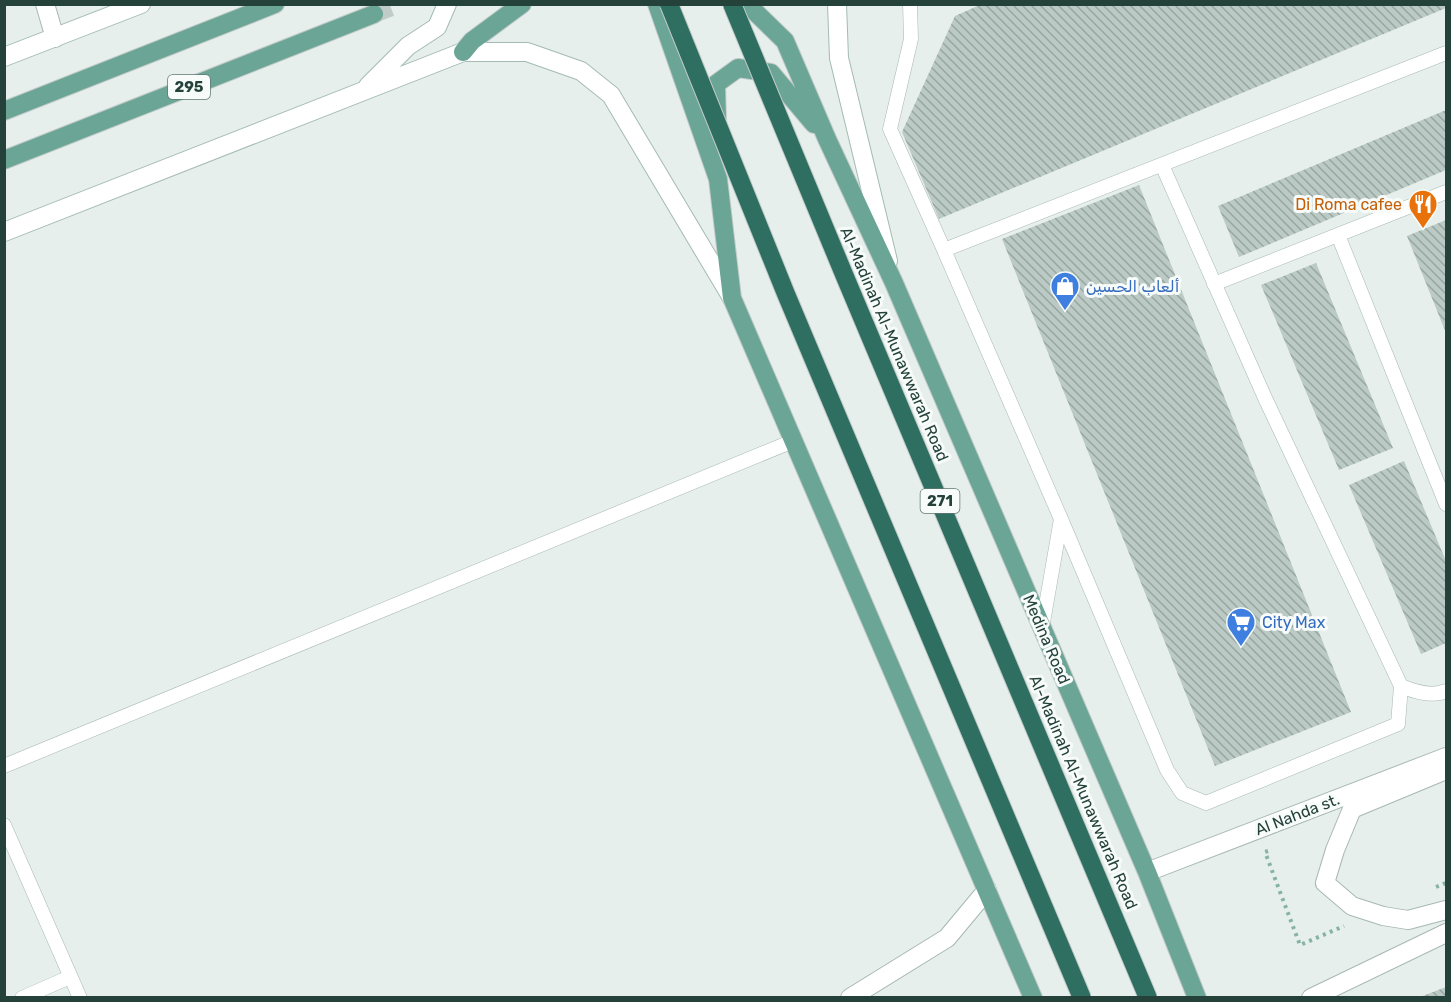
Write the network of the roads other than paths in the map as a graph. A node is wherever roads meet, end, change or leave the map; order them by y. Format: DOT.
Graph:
graph roads {
  1 [pos="45,4"];
  2 [pos="141,4"];
  3 [pos="275,4"];
  4 [pos="447,4"];
  5 [pos="522,4"];
  6 [pos="657,4"];
  7 [pos="669,4"];
  8 [pos="732,4"];
  9 [pos="747,4"];
  10 [pos="837,4"];
  11 [pos="914,7"];
  12 [pos="374,14"];
  13 [pos="55,38"];
  14 [pos="463,52"];
  15 [pos="1446,53"];
  16 [pos="4,57"];
  17 [pos="363,92"];
  18 [pos="4,111"];
  19 [pos="827,139"];
  20 [pos="4,160"];
  21 [pos="1162,165"];
  22 [pos="718,179"];
  23 [pos="1446,192"];
  24 [pos="4,232"];
  25 [pos="1338,235"];
  26 [pos="944,250"];
  27 [pos="894,283"];
  28 [pos="1214,284"];
  29 [pos="732,298"];
  30 [pos="793,441"];
  31 [pos="1446,504"];
  32 [pos="1061,519"];
  33 [pos="1042,628"];
  34 [pos="1401,686"];
  35 [pos="1446,691"];
  36 [pos="1446,756"];
  37 [pos="4,766"];
  38 [pos="1446,770"];
  39 [pos="4,825"];
  40 [pos="1147,872"];
  41 [pos="987,890"];
  42 [pos="1446,910"];
  43 [pos="1446,933"];
  44 [pos="70,977"];
  45 [pos="22,998"];
  46 [pos="80,998"];
  47 [pos="850,998"];
  48 [pos="1033,998"];
  49 [pos="1082,998"];
  50 [pos="1148,998"];
  51 [pos="1197,998"];
  52 [pos="1311,998"];
  1 -- 13 [label="main road"];
  2 -- 13 [label="main road"];
  3 -- 18 [label="main road"];
  4 -- 17 [label="main road"];
  5 -- 14 [label="main road"];
  6 -- 22 [label="main road"];
  7 -- 49 [label="highway, bridge"];
  8 -- 50 [label="highway, Al-Madinah Al-Munawwarah Road / 271, bridge"];
  9 -- 19 [label="main road"];
  10 -- 27 [label="main road"];
  11 -- 26 [label="lane"];
  12 -- 20 [label="main road, 295"];
  13 -- 16 [label="main road"];
  14 -- 17 [label="main road"];
  14 -- 29 [label="main road"];
  15 -- 21 [label="lane"];
  17 -- 24 [label="main road"];
  19 -- 22 [label="main road"];
  19 -- 27 [label="main road, Medina Road"];
  21 -- 26 [label="lane"];
  21 -- 28 [label="lane"];
  22 -- 29 [label="main road"];
  23 -- 25 [label="lane"];
  25 -- 28 [label="lane"];
  25 -- 31 [label="lane"];
  26 -- 32 [label="lane"];
  27 -- 33 [label="main road, Medina Road"];
  28 -- 34 [label="lane"];
  29 -- 30 [label="main road"];
  30 -- 37 [label="lane"];
  30 -- 41 [label="main road"];
  32 -- 33 [label="lane"];
  32 -- 34 [label="lane"];
  33 -- 40 [label="main road, Medina Road"];
  34 -- 35 [label="lane"];
  36 -- 40 [label="main road, Al Nahda st."];
  38 -- 42 [label="main road"];
  39 -- 44 [label="lane"];
  40 -- 51 [label="main road, Medina Road"];
  41 -- 47 [label="main road"];
  41 -- 48 [label="main road"];
  43 -- 52 [label="main road"];
  44 -- 45 [label="lane"];
  44 -- 46 [label="lane"];
}
